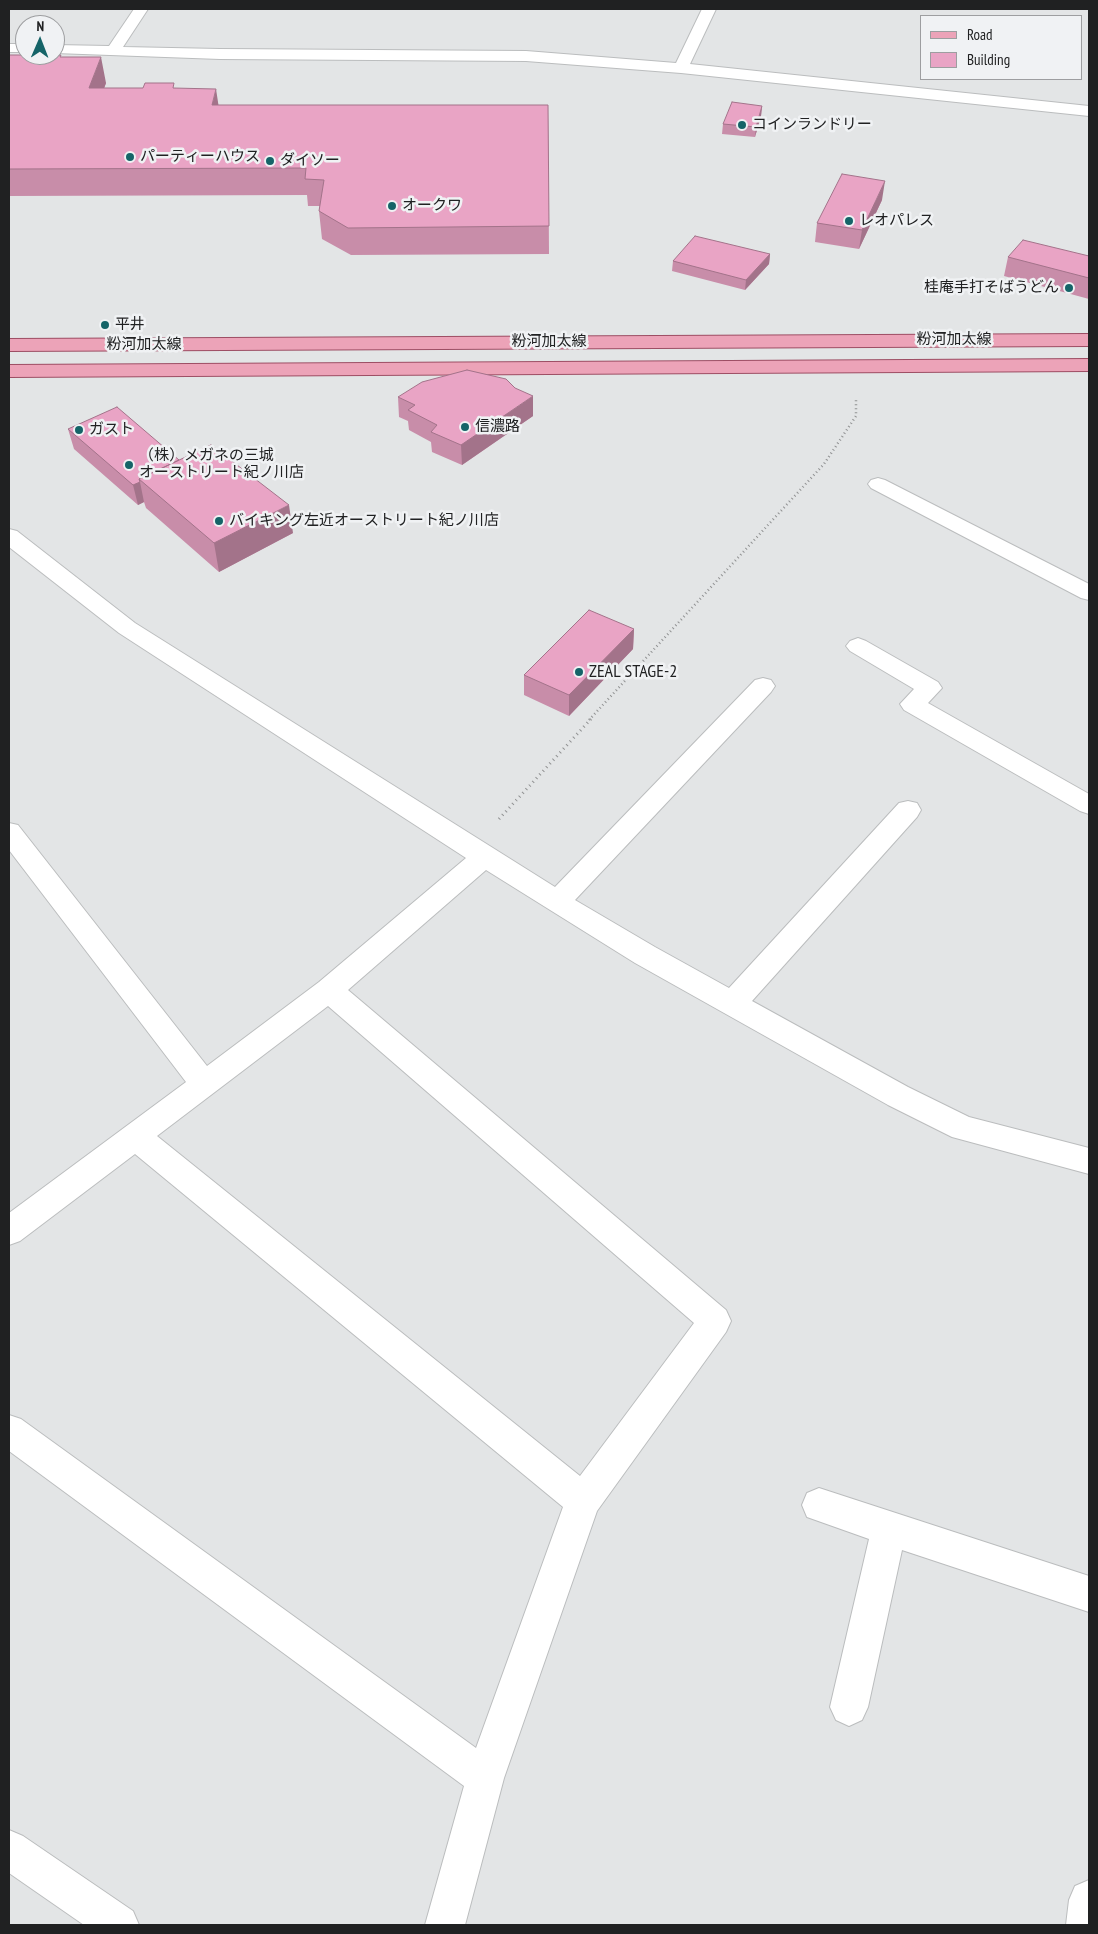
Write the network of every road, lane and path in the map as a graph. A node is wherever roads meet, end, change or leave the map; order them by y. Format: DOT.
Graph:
graph roads {
  1 [pos="141,9"];
  2 [pos="709,9"];
  3 [pos="65,50"];
  4 [pos="113,52"];
  5 [pos="681,68"];
  6 [pos="1089,111"];
  7 [pos="1089,340"];
  8 [pos="9,345"];
  9 [pos="1089,365"];
  10 [pos="9,371"];
  11 [pos="856,390"];
  12 [pos="878,484"];
  13 [pos="9,536"];
  14 [pos="1089,593"];
  15 [pos="858,646"];
  16 [pos="763,686"];
  17 [pos="1089,805"];
  18 [pos="908,810"];
  19 [pos="9,832"];
  20 [pos="461,842"];
  21 [pos="484,857"];
  22 [pos="557,902"];
  23 [pos="329,990"];
  24 [pos="733,1003"];
  25 [pos="205,1085"];
  26 [pos="136,1137"];
  27 [pos="1089,1161"];
  28 [pos="9,1230"];
  29 [pos="9,1431"];
  30 [pos="583,1501"];
  31 [pos="819,1505"];
  32 [pos="889,1528"];
  33 [pos="1089,1594"];
  34 [pos="849,1707"];
  35 [pos="485,1778"];
  36 [pos="9,1850"];
  37 [pos="1089,1900"];
  38 [pos="119,1925"];
  39 [pos="445,1925"];
  40 [pos="1086,1925"];
  1 -- 4 [label="street"];
  2 -- 5 [label="street"];
  3 -- 4 [label="street"];
  4 -- 5 [label="street"];
  5 -- 6 [label="street"];
  7 -- 8 [label="main road, 粉河加太線"];
  9 -- 10 [label="main road, 粉河加太線"];
  11 -- 20 [label="path"];
  12 -- 14 [label="street"];
  13 -- 20 [label="street"];
  15 -- 17 [label="street"];
  16 -- 22 [label="street"];
  18 -- 24 [label="street"];
  19 -- 25 [label="street"];
  20 -- 21 [label="street"];
  21 -- 22 [label="street"];
  21 -- 23 [label="street"];
  22 -- 24 [label="street"];
  23 -- 25 [label="street"];
  23 -- 30 [label="street"];
  24 -- 27 [label="street"];
  25 -- 26 [label="street"];
  26 -- 28 [label="street"];
  26 -- 30 [label="street"];
  29 -- 35 [label="street"];
  30 -- 35 [label="street"];
  31 -- 32 [label="street"];
  32 -- 33 [label="street"];
  32 -- 34 [label="street"];
  35 -- 39 [label="street"];
  36 -- 38 [label="street"];
  37 -- 40 [label="street"];
}
